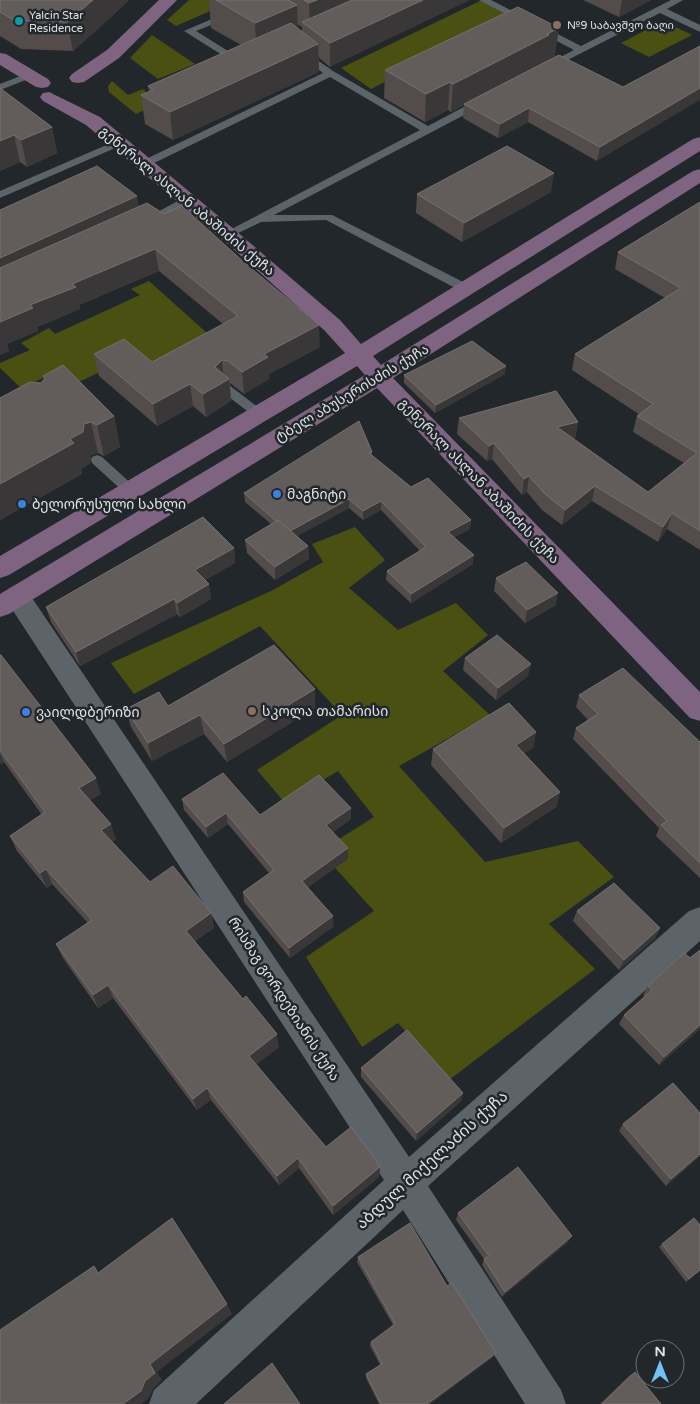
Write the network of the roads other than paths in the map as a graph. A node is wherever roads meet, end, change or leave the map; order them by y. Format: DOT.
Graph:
graph roads {
  1 [pos="169,0"];
  2 [pos="484,0"];
  3 [pos="678,0"];
  4 [pos="658,9"];
  5 [pos="234,12"];
  6 [pos="700,29"];
  7 [pos="294,46"];
  8 [pos="581,50"];
  9 [pos="0,58"];
  10 [pos="245,66"];
  11 [pos="538,72"];
  12 [pos="330,73"];
  13 [pos="57,82"];
  14 [pos="0,87"];
  15 [pos="487,99"];
  16 [pos="93,121"];
  17 [pos="427,130"];
  18 [pos="118,143"];
  19 [pos="700,143"];
  20 [pos="144,164"];
  21 [pos="700,175"];
  22 [pos="0,195"];
  23 [pos="187,199"];
  24 [pos="259,219"];
  25 [pos="136,227"];
  26 [pos="228,234"];
  27 [pos="464,288"];
  28 [pos="359,355"];
  29 [pos="379,377"];
  30 [pos="225,388"];
  31 [pos="259,414"];
  32 [pos="97,460"];
  33 [pos="131,490"];
  34 [pos="0,568"];
  35 [pos="8,601"];
  36 [pos="700,710"];
  37 [pos="700,921"];
  38 [pos="406,1183"];
  39 [pos="168,1404"];
  40 [pos="547,1404"];
  1 -- 13 [label="main road"];
  2 -- 8 [label="lane"];
  3 -- 4 [label="lane"];
  4 -- 6 [label="lane"];
  4 -- 8 [label="lane"];
  5 -- 10 [label="lane"];
  7 -- 12 [label="lane"];
  8 -- 11 [label="lane"];
  9 -- 13 [label="main road, გენერალ ასლან აბაშიძის ქუჩა"];
  12 -- 17 [label="lane"];
  12 -- 20 [label="lane"];
  13 -- 14 [label="lane"];
  13 -- 16 [label="main road, გენერალ ასლან აბაშიძის ქუჩა"];
  13 -- 16 [label="main road, გენერალ ასლან აბაშიძის ქუჩა"];
  15 -- 17 [label="lane"];
  16 -- 18 [label="main road, გენერალ ასლან აბაშიძის ქუჩა"];
  17 -- 24 [label="lane"];
  18 -- 20 [label="main road, გენერალ ასლან აბაშიძის ქუჩა"];
  18 -- 22 [label="lane"];
  19 -- 27 [label="main road, ტბელ აბუსერისძის ქუჩა"];
  20 -- 23 [label="main road, გენერალ ასლან აბაშიძის ქუჩა"];
  21 -- 29 [label="main road, ტბელ აბუსერისძის ქუჩა"];
  23 -- 25 [label="lane"];
  23 -- 26 [label="main road, გენერალ ასლან აბაშიძის ქუჩა"];
  24 -- 26 [label="lane"];
  24 -- 27 [label="lane"];
  26 -- 28 [label="main road, გენერალ ასლან აბაშიძის ქუჩა"];
  27 -- 28 [label="main road, ტბელ აბუსერისძის ქუჩა"];
  28 -- 29 [label="main road, გენერალ ასლან აბაშიძის ქუჩა"];
  28 -- 31 [label="main road, ტბელ აბუსერისძის ქუჩა"];
  29 -- 35 [label="main road, ტბელ აბუსერისძის ქუჩა"];
  29 -- 36 [label="main road, გენერალ ასლან აბაშიძის ქუჩა"];
  30 -- 31 [label="lane"];
  31 -- 33 [label="main road, ტბელ აბუსერისძის ქუჩა"];
  32 -- 33 [label="lane"];
  33 -- 34 [label="main road, ტბელ აბუსერისძის ქუჩა"];
  35 -- 38 [label="street, რისმაგ გორდეზიანის ქუჩა"];
  37 -- 38 [label="street, აბდულ მიქელაძის ქუჩა"];
  38 -- 39 [label="street, აბდულ მიქელაძის ქუჩა"];
  38 -- 40 [label="street, რისმაგ გორდეზიანის ქუჩა"];
}
